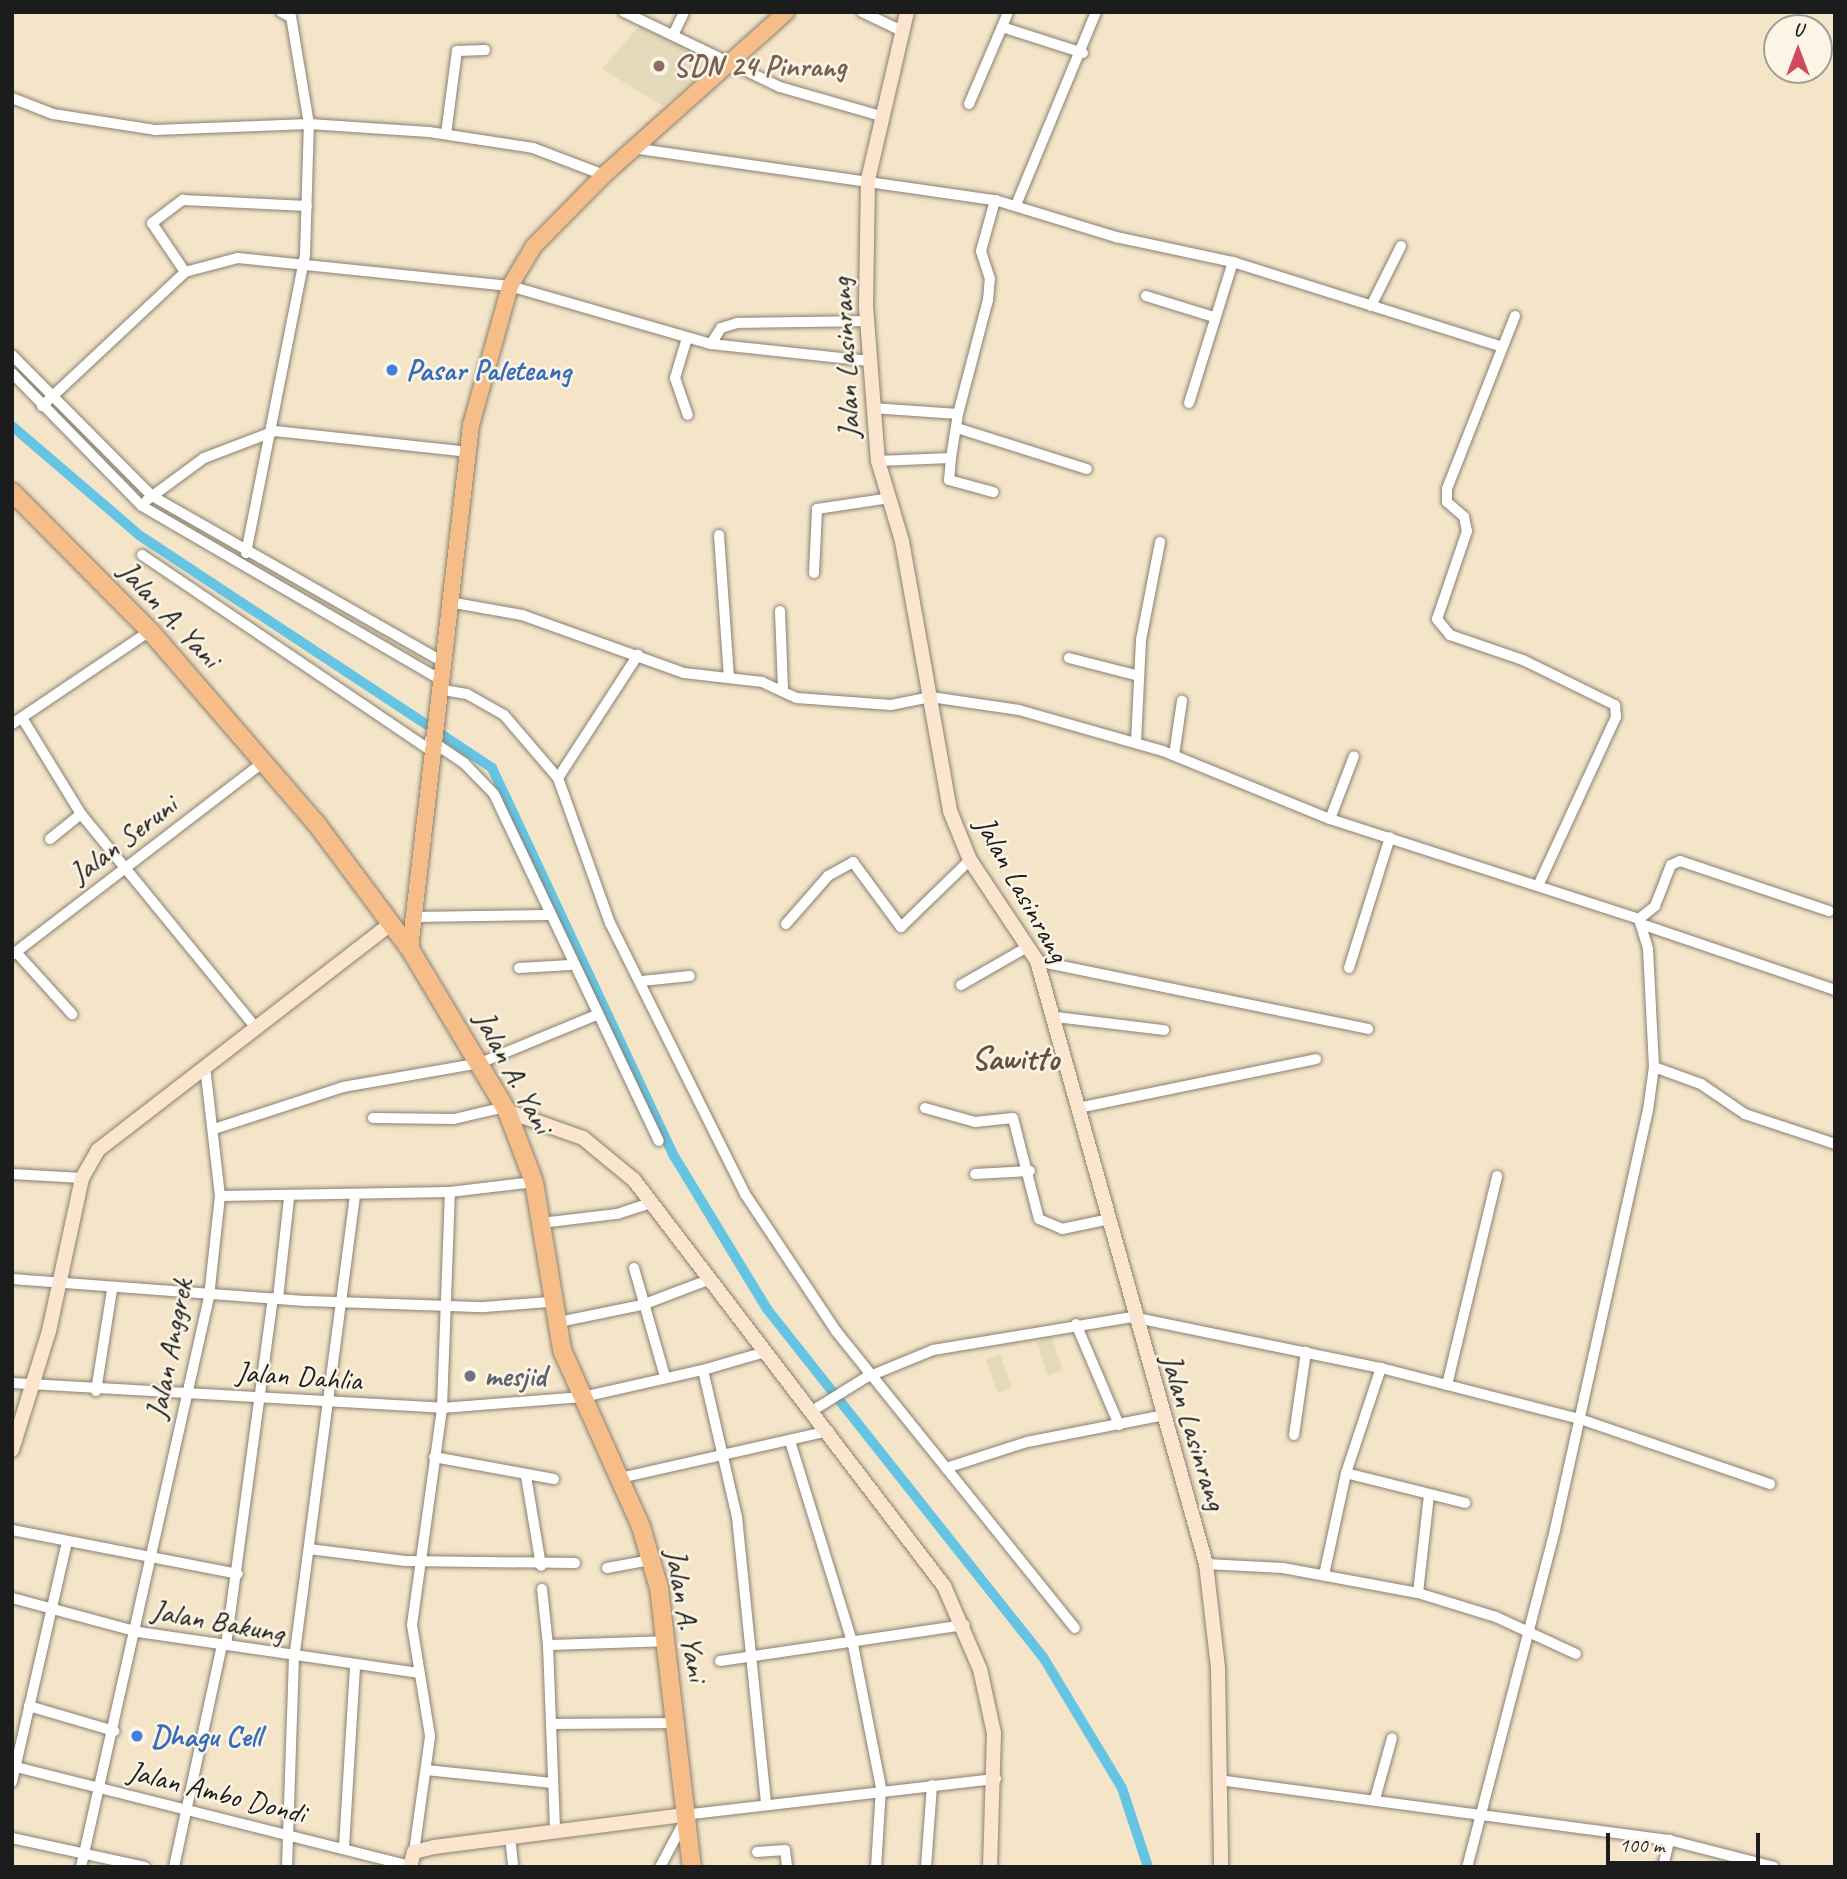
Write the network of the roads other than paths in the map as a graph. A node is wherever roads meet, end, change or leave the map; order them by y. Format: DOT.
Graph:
graph roads {
  1 [pos="624,12"];
  2 [pos="684,12"];
  3 [pos="786,12"];
  4 [pos="862,12"];
  5 [pos="907,12"];
  6 [pos="1008,12"];
  7 [pos="1096,12"];
  8 [pos="288,14"];
  9 [pos="1002,27"];
  10 [pos="902,31"];
  11 [pos="673,35"];
  12 [pos="485,50"];
  13 [pos="1083,53"];
  14 [pos="725,63"];
  15 [pos="12,98"];
  16 [pos="969,104"];
  17 [pos="881,116"];
  18 [pos="309,124"];
  19 [pos="446,134"];
  20 [pos="631,148"];
  21 [pos="604,175"];
  22 [pos="868,179"];
  23 [pos="995,200"];
  24 [pos="1016,205"];
  25 [pos="307,206"];
  26 [pos="1401,246"];
  27 [pos="305,262"];
  28 [pos="1233,262"];
  29 [pos="185,272"];
  30 [pos="510,286"];
  31 [pos="1146,296"];
  32 [pos="1371,306"];
  33 [pos="1515,316"];
  34 [pos="1214,317"];
  35 [pos="867,321"];
  36 [pos="687,338"];
  37 [pos="711,344"];
  38 [pos="1502,347"];
  39 [pos="12,355"];
  40 [pos="869,361"];
  41 [pos="12,373"];
  42 [pos="51,397"];
  43 [pos="1189,403"];
  44 [pos="42,406"];
  45 [pos="872,408"];
  46 [pos="958,414"];
  47 [pos="688,415"];
  48 [pos="957,428"];
  49 [pos="275,431"];
  50 [pos="467,452"];
  51 [pos="951,458"];
  52 [pos="878,461"];
  53 [pos="1087,469"];
  54 [pos="12,492"];
  55 [pos="993,492"];
  56 [pos="152,496"];
  57 [pos="891,498"];
  58 [pos="142,506"];
  59 [pos="719,535"];
  60 [pos="1160,542"];
  61 [pos="246,553"];
  62 [pos="142,555"];
  63 [pos="814,573"];
  64 [pos="449,602"];
  65 [pos="780,611"];
  66 [pos="150,631"];
  67 [pos="638,655"];
  68 [pos="1069,658"];
  69 [pos="441,661"];
  70 [pos="1139,676"];
  71 [pos="729,678"];
  72 [pos="783,688"];
  73 [pos="437,689"];
  74 [pos="931,697"];
  75 [pos="1182,701"];
  76 [pos="24,720"];
  77 [pos="12,724"];
  78 [pos="429,741"];
  79 [pos="1136,742"];
  80 [pos="1174,755"];
  81 [pos="1354,756"];
  82 [pos="265,761"];
  83 [pos="558,778"];
  84 [pos="81,814"];
  85 [pos="1330,819"];
  86 [pos="1390,836"];
  87 [pos="50,839"];
  88 [pos="970,860"];
  89 [pos="127,867"];
  90 [pos="1539,884"];
  91 [pos="1829,911"];
  92 [pos="547,915"];
  93 [pos="413,917"];
  94 [pos="1642,922"];
  95 [pos="392,923"];
  96 [pos="786,924"];
  97 [pos="1029,946"];
  98 [pos="410,949"];
  99 [pos="14,954"];
  100 [pos="1037,961"];
  101 [pos="570,965"];
  102 [pos="519,968"];
  103 [pos="1349,968"];
  104 [pos="690,976"];
  105 [pos="642,981"];
  106 [pos="961,985"];
  107 [pos="1835,990"];
  108 [pos="72,1014"];
  109 [pos="594,1016"];
  110 [pos="1056,1017"];
  111 [pos="256,1028"];
  112 [pos="1368,1029"];
  113 [pos="1164,1030"];
  114 [pos="1316,1059"];
  115 [pos="480,1063"];
  116 [pos="205,1067"];
  117 [pos="1654,1067"];
  118 [pos="925,1108"];
  119 [pos="1078,1108"];
  120 [pos="506,1109"];
  121 [pos="373,1118"];
  122 [pos="214,1129"];
  123 [pos="659,1142"];
  124 [pos="1835,1144"];
  125 [pos="1030,1171"];
  126 [pos="12,1174"];
  127 [pos="975,1174"];
  128 [pos="1497,1175"];
  129 [pos="82,1178"];
  130 [pos="534,1182"];
  131 [pos="450,1192"];
  132 [pos="220,1196"];
  133 [pos="355,1196"];
  134 [pos="289,1198"];
  135 [pos="651,1203"];
  136 [pos="1105,1220"];
  137 [pos="541,1223"];
  138 [pos="634,1268"];
  139 [pos="12,1279"];
  140 [pos="60,1280"];
  141 [pos="708,1280"];
  142 [pos="111,1290"];
  143 [pos="209,1297"];
  144 [pos="276,1298"];
  145 [pos="342,1301"];
  146 [pos="549,1302"];
  147 [pos="642,1305"];
  148 [pos="446,1307"];
  149 [pos="1132,1317"];
  150 [pos="554,1323"];
  151 [pos="1076,1324"];
  152 [pos="765,1352"];
  153 [pos="1306,1352"];
  154 [pos="1381,1368"];
  155 [pos="703,1370"];
  156 [pos="665,1377"];
  157 [pos="868,1377"];
  158 [pos="12,1383"];
  159 [pos="32,1384"];
  160 [pos="1447,1385"];
  161 [pos="96,1391"];
  162 [pos="190,1393"];
  163 [pos="583,1396"];
  164 [pos="261,1398"];
  165 [pos="326,1402"];
  166 [pos="442,1408"];
  167 [pos="817,1409"];
  168 [pos="1159,1416"];
  169 [pos="1580,1419"];
  170 [pos="1119,1424"];
  171 [pos="829,1431"];
  172 [pos="1294,1435"];
  173 [pos="790,1441"];
  174 [pos="12,1450"];
  175 [pos="724,1452"];
  176 [pos="434,1457"];
  177 [pos="947,1468"];
  178 [pos="1346,1473"];
  179 [pos="526,1476"];
  180 [pos="620,1478"];
  181 [pos="554,1479"];
  182 [pos="1770,1484"];
  183 [pos="1429,1495"];
  184 [pos="1465,1503"];
  185 [pos="12,1530"];
  186 [pos="67,1542"];
  187 [pos="309,1549"];
  188 [pos="153,1559"];
  189 [pos="651,1560"];
  190 [pos="418,1561"];
  191 [pos="575,1563"];
  192 [pos="1206,1564"];
  193 [pos="541,1566"];
  194 [pos="607,1568"];
  195 [pos="238,1574"];
  196 [pos="1324,1575"];
  197 [pos="541,1589"];
  198 [pos="1418,1593"];
  199 [pos="12,1598"];
  200 [pos="52,1610"];
  201 [pos="964,1625"];
  202 [pos="1075,1628"];
  203 [pos="138,1632"];
  204 [pos="1528,1632"];
  205 [pos="666,1641"];
  206 [pos="224,1645"];
  207 [pos="548,1645"];
  208 [pos="853,1645"];
  209 [pos="1576,1654"];
  210 [pos="750,1657"];
  211 [pos="294,1659"];
  212 [pos="720,1661"];
  213 [pos="355,1669"];
  214 [pos="418,1673"];
  215 [pos="29,1706"];
  216 [pos="676,1723"];
  217 [pos="554,1724"];
  218 [pos="114,1731"];
  219 [pos="1392,1738"];
  220 [pos="14,1767"];
  221 [pos="426,1770"];
  222 [pos="996,1779"];
  223 [pos="1219,1780"];
  224 [pos="12,1782"];
  225 [pos="552,1783"];
  226 [pos="932,1785"];
  227 [pos="99,1788"];
  228 [pos="881,1788"];
  229 [pos="1376,1798"];
  230 [pos="766,1802"];
  231 [pos="187,1809"];
  232 [pos="1482,1811"];
  233 [pos="683,1819"];
  234 [pos="555,1828"];
  235 [pos="288,1836"];
  236 [pos="510,1836"];
  237 [pos="12,1838"];
  238 [pos="1669,1840"];
  239 [pos="344,1847"];
  240 [pos="757,1852"];
  241 [pos="84,1853"];
  242 [pos="412,1861"];
  243 [pos="1737,1862"];
  244 [pos="81,1867"];
  245 [pos="145,1867"];
  246 [pos="174,1867"];
  247 [pos="287,1867"];
  248 [pos="513,1867"];
  249 [pos="660,1867"];
  250 [pos="692,1867"];
  251 [pos="787,1867"];
  252 [pos="876,1867"];
  253 [pos="926,1867"];
  254 [pos="990,1867"];
  255 [pos="1221,1867"];
  256 [pos="1467,1867"];
  257 [pos="1663,1867"];
  258 [pos="1774,1867"];
  1 -- 11 [label="street"];
  2 -- 11 [label="street"];
  3 -- 14 [label="main road"];
  4 -- 10 [label="street"];
  5 -- 10 [label="street, Jalan Lasinrang"];
  6 -- 9 [label="street"];
  7 -- 13 [label="street"];
  8 -- 18 [label="street"];
  9 -- 13 [label="street"];
  9 -- 16 [label="street"];
  10 -- 17 [label="street, Jalan Lasinrang"];
  11 -- 14 [label="street"];
  12 -- 19 [label="street"];
  13 -- 24 [label="street"];
  14 -- 17 [label="street"];
  14 -- 20 [label="main road"];
  15 -- 18 [label="street"];
  17 -- 22 [label="street, Jalan Lasinrang"];
  18 -- 19 [label="street"];
  18 -- 25 [label="street"];
  19 -- 21 [label="street"];
  20 -- 21 [label="main road"];
  20 -- 22 [label="street"];
  21 -- 30 [label="main road"];
  22 -- 23 [label="street"];
  22 -- 35 [label="street, Jalan Lasinrang"];
  23 -- 24 [label="street"];
  23 -- 46 [label="street"];
  24 -- 28 [label="street"];
  25 -- 27 [label="street"];
  25 -- 29 [label="street"];
  26 -- 32 [label="street"];
  27 -- 29 [label="street"];
  27 -- 30 [label="street"];
  27 -- 49 [label="street"];
  28 -- 32 [label="street"];
  28 -- 34 [label="street"];
  29 -- 42 [label="street"];
  30 -- 36 [label="street"];
  30 -- 50 [label="main road"];
  31 -- 34 [label="street"];
  32 -- 38 [label="street"];
  33 -- 38 [label="street"];
  34 -- 43 [label="street"];
  35 -- 37 [label="street"];
  35 -- 40 [label="street, Jalan Lasinrang"];
  36 -- 37 [label="street"];
  36 -- 47 [label="street"];
  37 -- 40 [label="street"];
  38 -- 90 [label="street"];
  39 -- 42 [label="street"];
  40 -- 45 [label="street, Jalan Lasinrang"];
  41 -- 44 [label="street"];
  42 -- 44 [label="street"];
  42 -- 56 [label="street"];
  44 -- 58 [label="street"];
  45 -- 46 [label="street"];
  45 -- 52 [label="street, Jalan Lasinrang"];
  46 -- 48 [label="street"];
  48 -- 51 [label="street"];
  48 -- 53 [label="street"];
  49 -- 50 [label="street"];
  49 -- 56 [label="street"];
  49 -- 61 [label="street"];
  50 -- 64 [label="main road"];
  51 -- 52 [label="street"];
  51 -- 55 [label="street"];
  52 -- 57 [label="street, Jalan Lasinrang"];
  54 -- 66 [label="highway, Jalan A. Yani"];
  56 -- 58 [label="street"];
  56 -- 61 [label="street"];
  57 -- 63 [label="street"];
  57 -- 74 [label="street, Jalan Lasinrang"];
  58 -- 73 [label="street"];
  59 -- 71 [label="street"];
  60 -- 70 [label="street"];
  61 -- 69 [label="street"];
  62 -- 78 [label="street"];
  64 -- 67 [label="street"];
  64 -- 69 [label="main road"];
  65 -- 72 [label="street"];
  66 -- 76 [label="street"];
  66 -- 82 [label="highway, Jalan A. Yani"];
  67 -- 71 [label="street"];
  67 -- 83 [label="street"];
  68 -- 70 [label="street"];
  69 -- 73 [label="main road"];
  70 -- 79 [label="street"];
  71 -- 72 [label="street"];
  72 -- 74 [label="street"];
  73 -- 78 [label="main road"];
  73 -- 83 [label="street"];
  74 -- 79 [label="street"];
  74 -- 88 [label="street, Jalan Lasinrang"];
  75 -- 80 [label="street"];
  76 -- 77 [label="street"];
  76 -- 84 [label="street"];
  78 -- 92 [label="street"];
  78 -- 93 [label="main road"];
  79 -- 80 [label="street"];
  80 -- 85 [label="street"];
  81 -- 85 [label="street"];
  82 -- 89 [label="street, Jalan Seruni"];
  82 -- 95 [label="highway, Jalan A. Yani"];
  83 -- 105 [label="street"];
  84 -- 87 [label="street"];
  84 -- 89 [label="street"];
  85 -- 86 [label="street"];
  86 -- 90 [label="street"];
  86 -- 103 [label="street"];
  88 -- 96 [label="street"];
  88 -- 97 [label="street, Jalan Lasinrang"];
  89 -- 99 [label="street, Jalan Seruni"];
  89 -- 111 [label="street"];
  90 -- 94 [label="street"];
  91 -- 94 [label="street"];
  92 -- 93 [label="street"];
  92 -- 101 [label="street"];
  93 -- 98 [label="main road"];
  94 -- 107 [label="street"];
  94 -- 117 [label="street"];
  95 -- 98 [label="highway, Jalan A. Yani"];
  95 -- 111 [label="street"];
  97 -- 100 [label="street, Jalan Lasinrang"];
  97 -- 106 [label="street"];
  98 -- 115 [label="highway, Jalan A. Yani"];
  99 -- 108 [label="street"];
  100 -- 110 [label="street, Jalan Lasinrang"];
  100 -- 112 [label="street"];
  101 -- 102 [label="street"];
  101 -- 109 [label="street"];
  104 -- 105 [label="street"];
  105 -- 157 [label="street"];
  109 -- 115 [label="street"];
  109 -- 123 [label="street"];
  110 -- 113 [label="street"];
  110 -- 119 [label="street, Jalan Lasinrang"];
  111 -- 116 [label="street"];
  114 -- 119 [label="street"];
  115 -- 120 [label="highway, Jalan A. Yani"];
  115 -- 122 [label="street"];
  116 -- 122 [label="street, Jalan Anggrek"];
  116 -- 129 [label="street"];
  117 -- 124 [label="street"];
  117 -- 169 [label="street"];
  118 -- 125 [label="street"];
  119 -- 136 [label="street, Jalan Lasinrang"];
  120 -- 121 [label="street"];
  120 -- 130 [label="highway, Jalan A. Yani"];
  120 -- 135 [label="street"];
  122 -- 132 [label="street, Jalan Anggrek"];
  125 -- 127 [label="street"];
  125 -- 136 [label="street"];
  126 -- 129 [label="street"];
  128 -- 160 [label="street"];
  129 -- 140 [label="street"];
  130 -- 131 [label="street"];
  130 -- 137 [label="highway, Jalan A. Yani"];
  131 -- 133 [label="street"];
  131 -- 148 [label="street"];
  132 -- 134 [label="street"];
  132 -- 143 [label="street, Jalan Anggrek"];
  133 -- 134 [label="street"];
  133 -- 145 [label="street"];
  134 -- 144 [label="street"];
  135 -- 137 [label="street"];
  135 -- 141 [label="street"];
  136 -- 149 [label="street, Jalan Lasinrang"];
  137 -- 146 [label="highway, Jalan A. Yani"];
  138 -- 147 [label="street"];
  139 -- 140 [label="street"];
  140 -- 142 [label="street"];
  140 -- 159 [label="street"];
  141 -- 147 [label="street"];
  141 -- 152 [label="street"];
  142 -- 143 [label="street"];
  142 -- 161 [label="street"];
  143 -- 144 [label="street"];
  143 -- 162 [label="street, Jalan Anggrek"];
  144 -- 145 [label="street"];
  144 -- 164 [label="street"];
  145 -- 148 [label="street"];
  145 -- 165 [label="street"];
  146 -- 148 [label="street"];
  146 -- 150 [label="highway, Jalan A. Yani"];
  147 -- 150 [label="street"];
  147 -- 156 [label="street"];
  148 -- 166 [label="street"];
  149 -- 151 [label="street"];
  149 -- 153 [label="street"];
  149 -- 168 [label="street, Jalan Lasinrang"];
  150 -- 163 [label="highway, Jalan A. Yani"];
  151 -- 157 [label="street"];
  151 -- 170 [label="street"];
  152 -- 155 [label="street, Jalan Dahlia"];
  152 -- 167 [label="street"];
  153 -- 154 [label="street"];
  153 -- 172 [label="street"];
  154 -- 160 [label="street"];
  154 -- 178 [label="street"];
  155 -- 156 [label="street, Jalan Dahlia"];
  155 -- 175 [label="street"];
  156 -- 163 [label="street, Jalan Dahlia"];
  157 -- 167 [label="street"];
  157 -- 177 [label="street"];
  158 -- 159 [label="street, Jalan Dahlia"];
  159 -- 161 [label="street, Jalan Dahlia"];
  159 -- 174 [label="street"];
  160 -- 169 [label="street"];
  161 -- 162 [label="street, Jalan Dahlia"];
  162 -- 164 [label="street, Jalan Dahlia"];
  162 -- 188 [label="street, Jalan Anggrek"];
  163 -- 166 [label="street, Jalan Dahlia"];
  163 -- 180 [label="highway, Jalan A. Yani"];
  164 -- 165 [label="street, Jalan Dahlia"];
  164 -- 195 [label="street"];
  165 -- 166 [label="street, Jalan Dahlia"];
  165 -- 187 [label="street"];
  166 -- 176 [label="street"];
  167 -- 171 [label="street"];
  168 -- 170 [label="street"];
  168 -- 192 [label="street, Jalan Lasinrang"];
  169 -- 182 [label="street"];
  169 -- 204 [label="street"];
  170 -- 177 [label="street"];
  171 -- 173 [label="street"];
  171 -- 201 [label="street"];
  173 -- 175 [label="street"];
  173 -- 208 [label="street"];
  175 -- 180 [label="street"];
  175 -- 210 [label="street"];
  176 -- 179 [label="street"];
  176 -- 190 [label="street"];
  177 -- 202 [label="street"];
  178 -- 183 [label="street"];
  178 -- 196 [label="street"];
  179 -- 181 [label="street"];
  179 -- 193 [label="street"];
  180 -- 189 [label="highway, Jalan A. Yani"];
  183 -- 184 [label="street"];
  183 -- 198 [label="street"];
  185 -- 186 [label="street"];
  186 -- 188 [label="street"];
  186 -- 200 [label="street"];
  187 -- 190 [label="street"];
  187 -- 211 [label="street"];
  188 -- 195 [label="street"];
  188 -- 203 [label="street, Jalan Anggrek"];
  189 -- 194 [label="street"];
  189 -- 205 [label="highway, Jalan A. Yani"];
  190 -- 193 [label="street"];
  190 -- 214 [label="street"];
  191 -- 193 [label="street"];
  192 -- 196 [label="street"];
  192 -- 223 [label="street, Jalan Lasinrang"];
  195 -- 206 [label="street"];
  196 -- 198 [label="street"];
  197 -- 207 [label="street"];
  198 -- 204 [label="street"];
  199 -- 200 [label="street, Jalan Bakung"];
  200 -- 203 [label="street, Jalan Bakung"];
  200 -- 215 [label="street"];
  201 -- 208 [label="street"];
  201 -- 222 [label="street"];
  203 -- 206 [label="street, Jalan Bakung"];
  203 -- 218 [label="street, Jalan Anggrek"];
  204 -- 209 [label="street"];
  204 -- 232 [label="street"];
  205 -- 207 [label="street"];
  205 -- 216 [label="highway, Jalan A. Yani"];
  206 -- 211 [label="street, Jalan Bakung"];
  206 -- 231 [label="street"];
  207 -- 217 [label="street"];
  208 -- 210 [label="street"];
  208 -- 228 [label="street"];
  210 -- 212 [label="street"];
  210 -- 230 [label="street"];
  211 -- 213 [label="street, Jalan Bakung"];
  211 -- 235 [label="street"];
  213 -- 214 [label="street, Jalan Bakung"];
  213 -- 239 [label="street"];
  214 -- 221 [label="street"];
  215 -- 218 [label="street"];
  215 -- 220 [label="street"];
  216 -- 217 [label="street"];
  216 -- 233 [label="highway, Jalan A. Yani"];
  217 -- 225 [label="street"];
  218 -- 227 [label="street, Jalan Anggrek"];
  219 -- 229 [label="street"];
  220 -- 224 [label="street"];
  220 -- 227 [label="street, Jalan Ambo Dondi"];
  221 -- 225 [label="street"];
  221 -- 242 [label="street"];
  222 -- 226 [label="street"];
  222 -- 254 [label="street"];
  223 -- 229 [label="street"];
  223 -- 255 [label="street, Jalan Lasinrang"];
  225 -- 234 [label="street"];
  226 -- 228 [label="street"];
  226 -- 253 [label="street"];
  227 -- 231 [label="street, Jalan Ambo Dondi"];
  227 -- 241 [label="street, Jalan Anggrek"];
  228 -- 230 [label="street"];
  228 -- 252 [label="street"];
  229 -- 232 [label="street"];
  230 -- 233 [label="street"];
  231 -- 235 [label="street, Jalan Ambo Dondi"];
  231 -- 246 [label="street"];
  232 -- 238 [label="street"];
  232 -- 256 [label="street"];
  233 -- 234 [label="street"];
  233 -- 249 [label="street"];
  233 -- 250 [label="highway, Jalan A. Yani"];
  234 -- 236 [label="street"];
  235 -- 239 [label="street, Jalan Ambo Dondi"];
  235 -- 247 [label="street"];
  236 -- 242 [label="street"];
  236 -- 248 [label="street"];
  237 -- 241 [label="street"];
  238 -- 243 [label="street"];
  238 -- 257 [label="street"];
  239 -- 242 [label="street, Jalan Ambo Dondi"];
  240 -- 251 [label="street"];
  241 -- 244 [label="street, Jalan Anggrek"];
  241 -- 245 [label="street"];
  243 -- 258 [label="street"];
}
